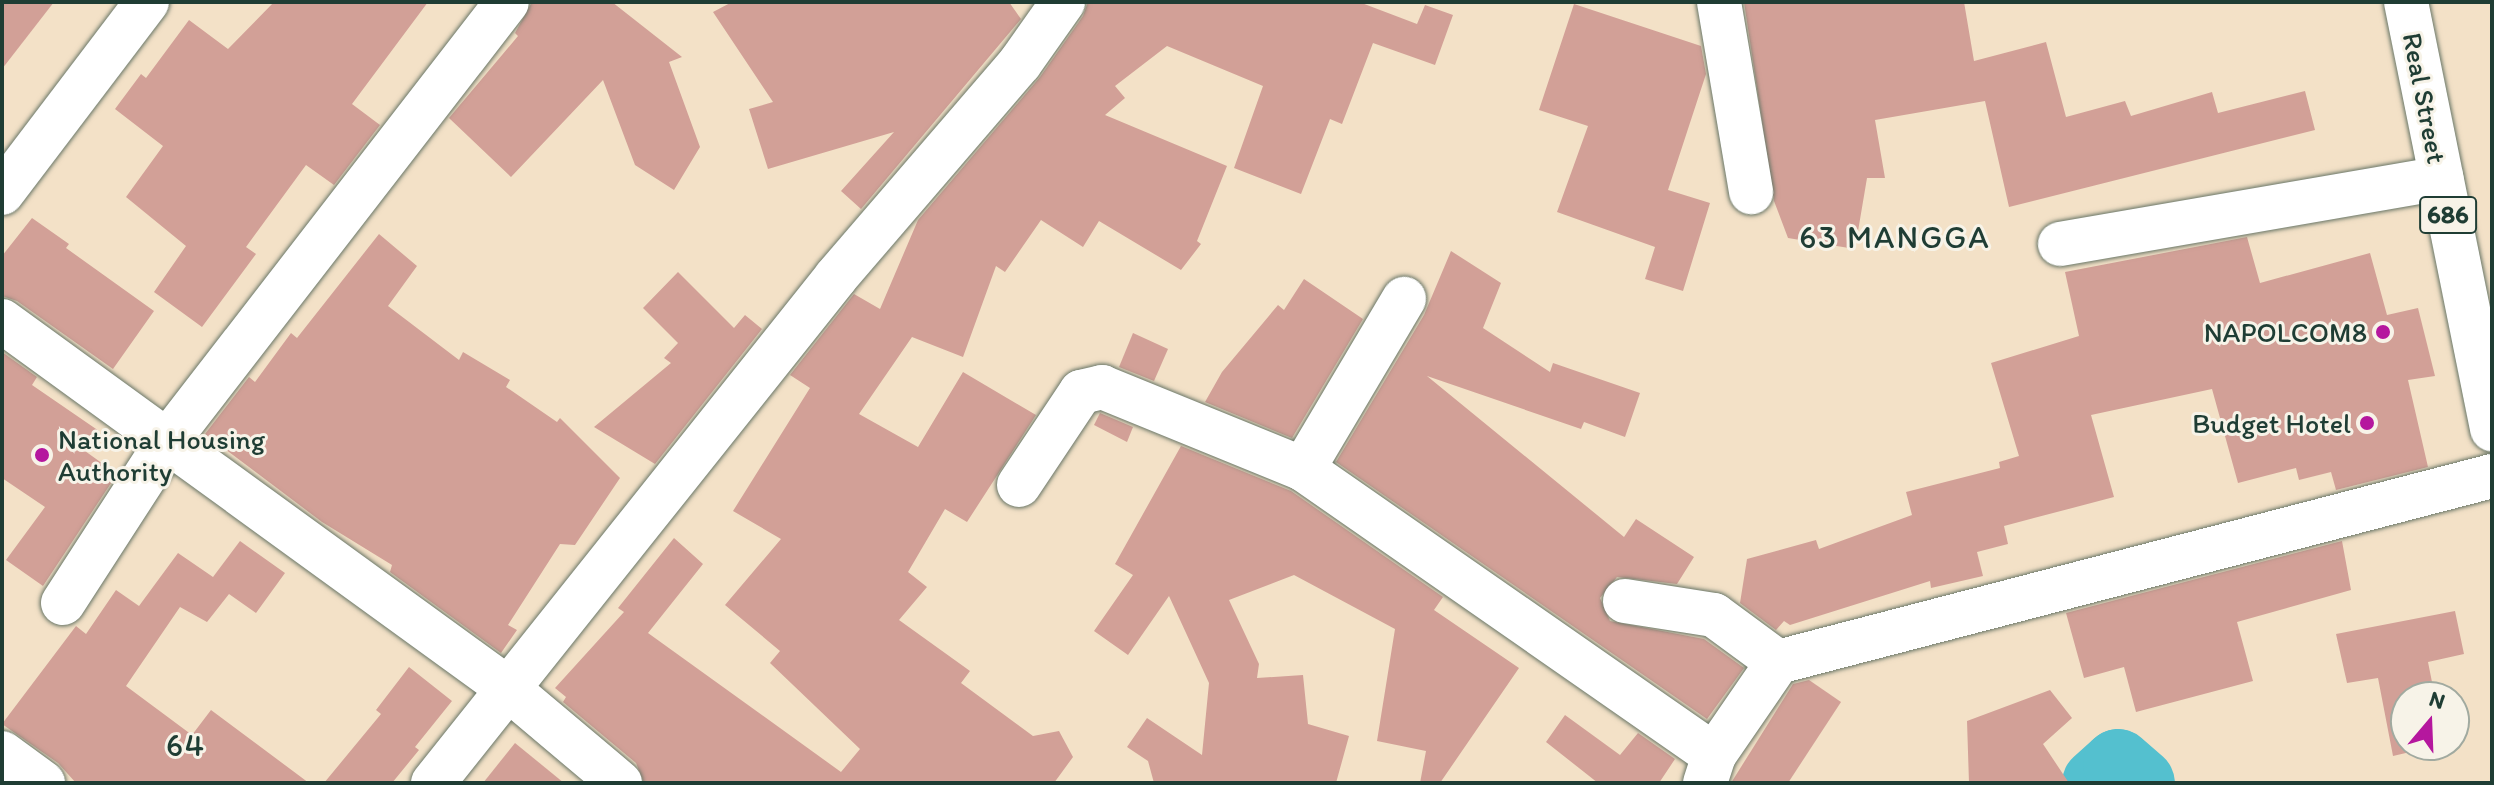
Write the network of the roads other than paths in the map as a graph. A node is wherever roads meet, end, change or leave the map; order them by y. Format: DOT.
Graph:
graph roads {
  1 [pos="147,2"];
  2 [pos="507,2"];
  3 [pos="1063,2"];
  4 [pos="1719,2"];
  5 [pos="2406,2"];
  6 [pos="2441,178"];
  7 [pos="1751,192"];
  8 [pos="2,193"];
  9 [pos="2060,244"];
  10 [pos="1404,299"];
  11 [pos="2,321"];
  12 [pos="2484,342"];
  13 [pos="2492,429"];
  14 [pos="169,439"];
  15 [pos="1303,469"];
  16 [pos="2492,476"];
  17 [pos="1019,485"];
  18 [pos="1625,601"];
  19 [pos="63,603"];
  20 [pos="1778,662"];
  21 [pos="506,687"];
  22 [pos="2,753"];
  23 [pos="1709,769"];
  24 [pos="43,783"];
  25 [pos="433,783"];
  26 [pos="620,783"];
  1 -- 8 [label="street"];
  2 -- 14 [label="street"];
  3 -- 21 [label="street"];
  4 -- 7 [label="street"];
  5 -- 6 [label="street, Real Street / 686"];
  6 -- 9 [label="street"];
  6 -- 12 [label="street, Real Street / 686"];
  10 -- 15 [label="street"];
  11 -- 14 [label="street"];
  12 -- 13 [label="street, Real Street / 686"];
  14 -- 19 [label="street"];
  14 -- 21 [label="street"];
  15 -- 17 [label="street"];
  15 -- 23 [label="street"];
  16 -- 20 [label="street"];
  18 -- 20 [label="street"];
  20 -- 23 [label="street"];
  21 -- 25 [label="street"];
  21 -- 26 [label="street"];
  22 -- 24 [label="street"];
}
